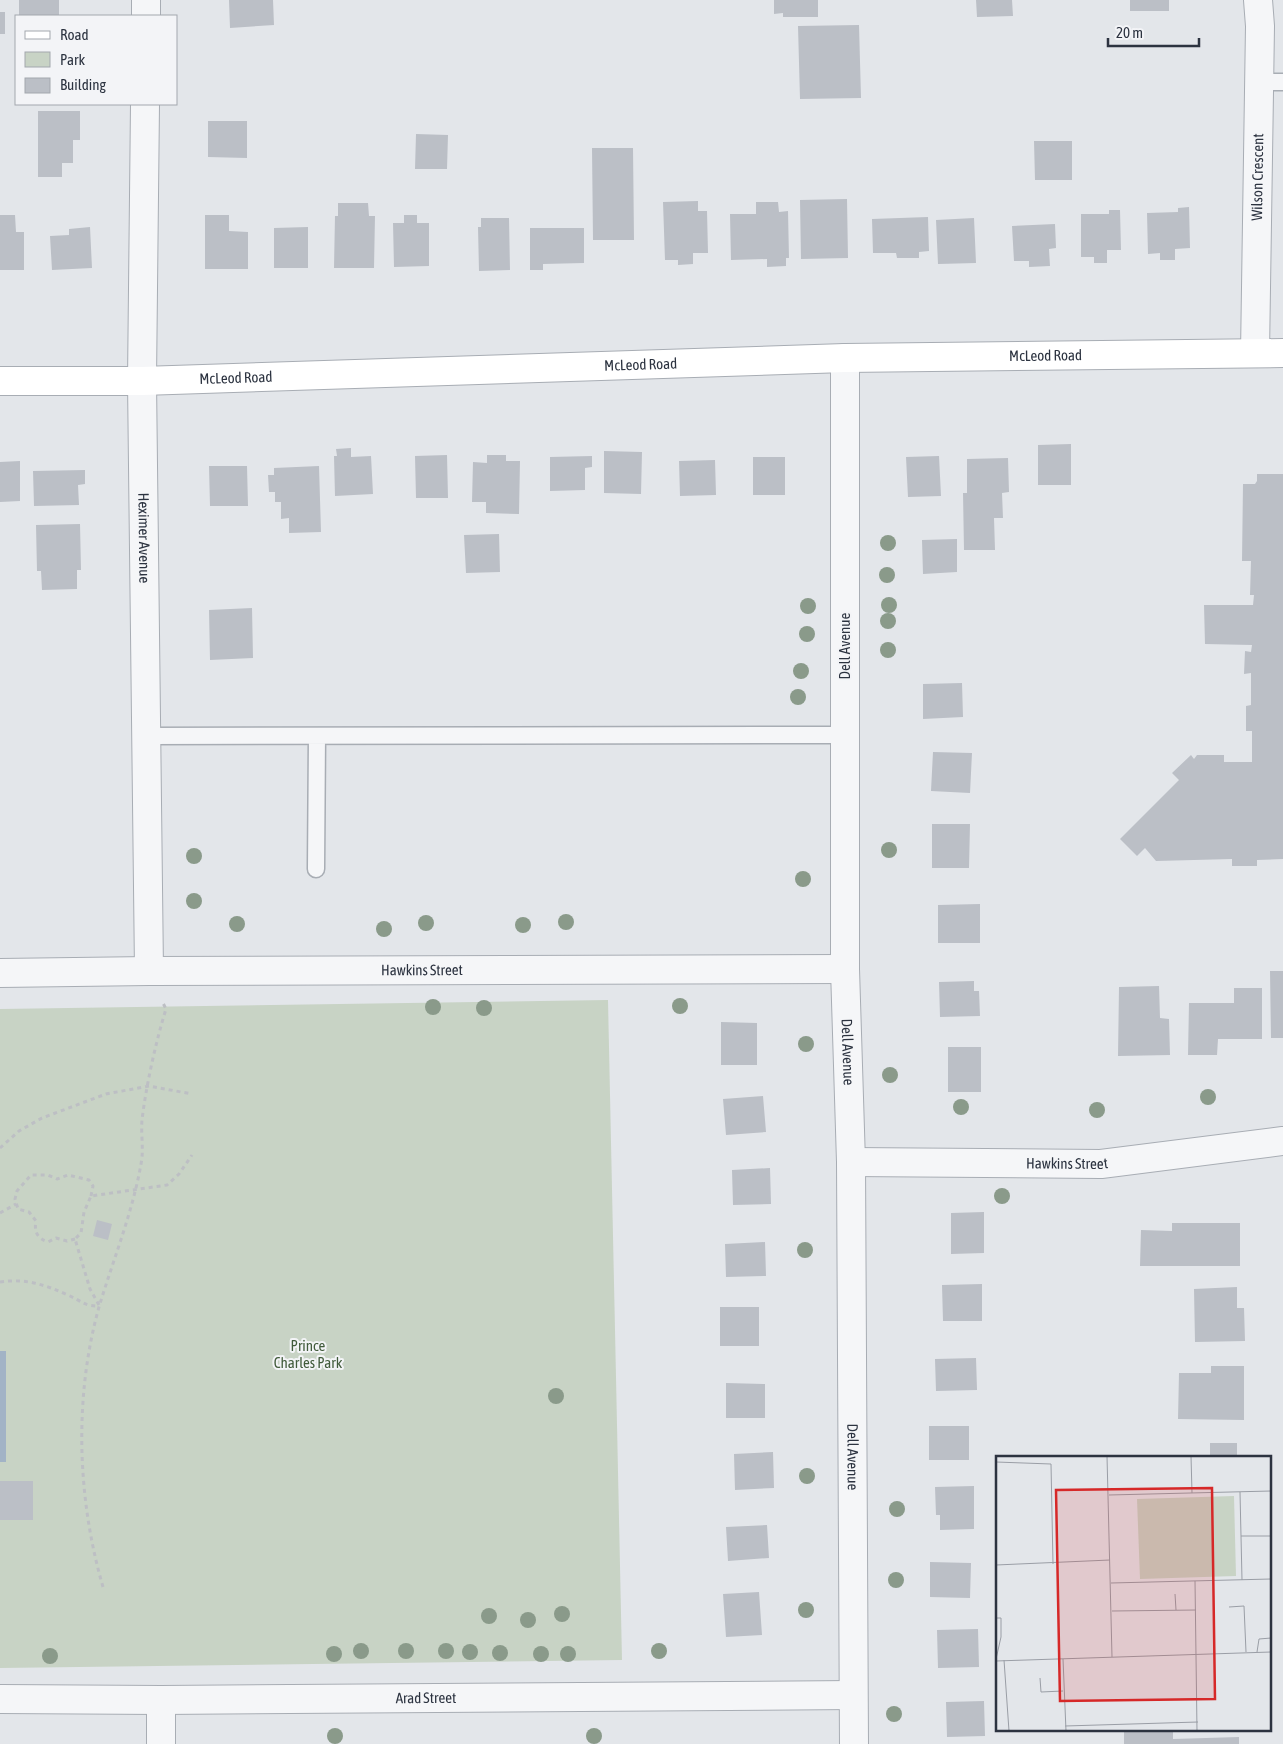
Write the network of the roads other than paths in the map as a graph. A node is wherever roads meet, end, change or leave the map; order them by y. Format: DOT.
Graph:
graph roads {
  1 [pos="146,0"];
  2 [pos="1258,0"];
  3 [pos="146,15"];
  4 [pos="1271,82"];
  5 [pos="145,105"];
  6 [pos="1255,353"];
  7 [pos="1283,353"];
  8 [pos="845,358"];
  9 [pos="0,381"];
  10 [pos="142,381"];
  11 [pos="845,735"];
  12 [pos="146,736"];
  13 [pos="316,736"];
  14 [pos="316,870"];
  15 [pos="845,969"];
  16 [pos="149,970"];
  17 [pos="0,973"];
  18 [pos="1283,1141"];
  19 [pos="851,1162"];
  20 [pos="853,1695"];
  21 [pos="0,1699"];
  22 [pos="160,1700"];
  23 [pos="161,1744"];
  24 [pos="854,1744"];
  1 -- 3 [label="street"];
  2 -- 4 [label="street, Wilson Crescent"];
  4 -- 6 [label="street, Wilson Crescent"];
  5 -- 10 [label="street, Heximer Avenue"];
  6 -- 7 [label="main road, McLeod Road"];
  6 -- 8 [label="main road, McLeod Road"];
  8 -- 10 [label="main road, McLeod Road"];
  8 -- 11 [label="street, Dell Avenue"];
  9 -- 10 [label="main road, McLeod Road"];
  10 -- 12 [label="street, Heximer Avenue"];
  11 -- 13 [label="lane"];
  11 -- 15 [label="street, Dell Avenue"];
  12 -- 13 [label="lane"];
  12 -- 16 [label="street, Heximer Avenue"];
  13 -- 14 [label="lane"];
  15 -- 16 [label="street, Hawkins Street"];
  15 -- 19 [label="street, Dell Avenue"];
  16 -- 17 [label="street, Hawkins Street"];
  18 -- 19 [label="street, Hawkins Street"];
  19 -- 20 [label="street, Dell Avenue"];
  20 -- 22 [label="street, Arad Street"];
  20 -- 24 [label="street, Dell Avenue"];
  21 -- 22 [label="street, Arad Street"];
  22 -- 23 [label="street"];
}
